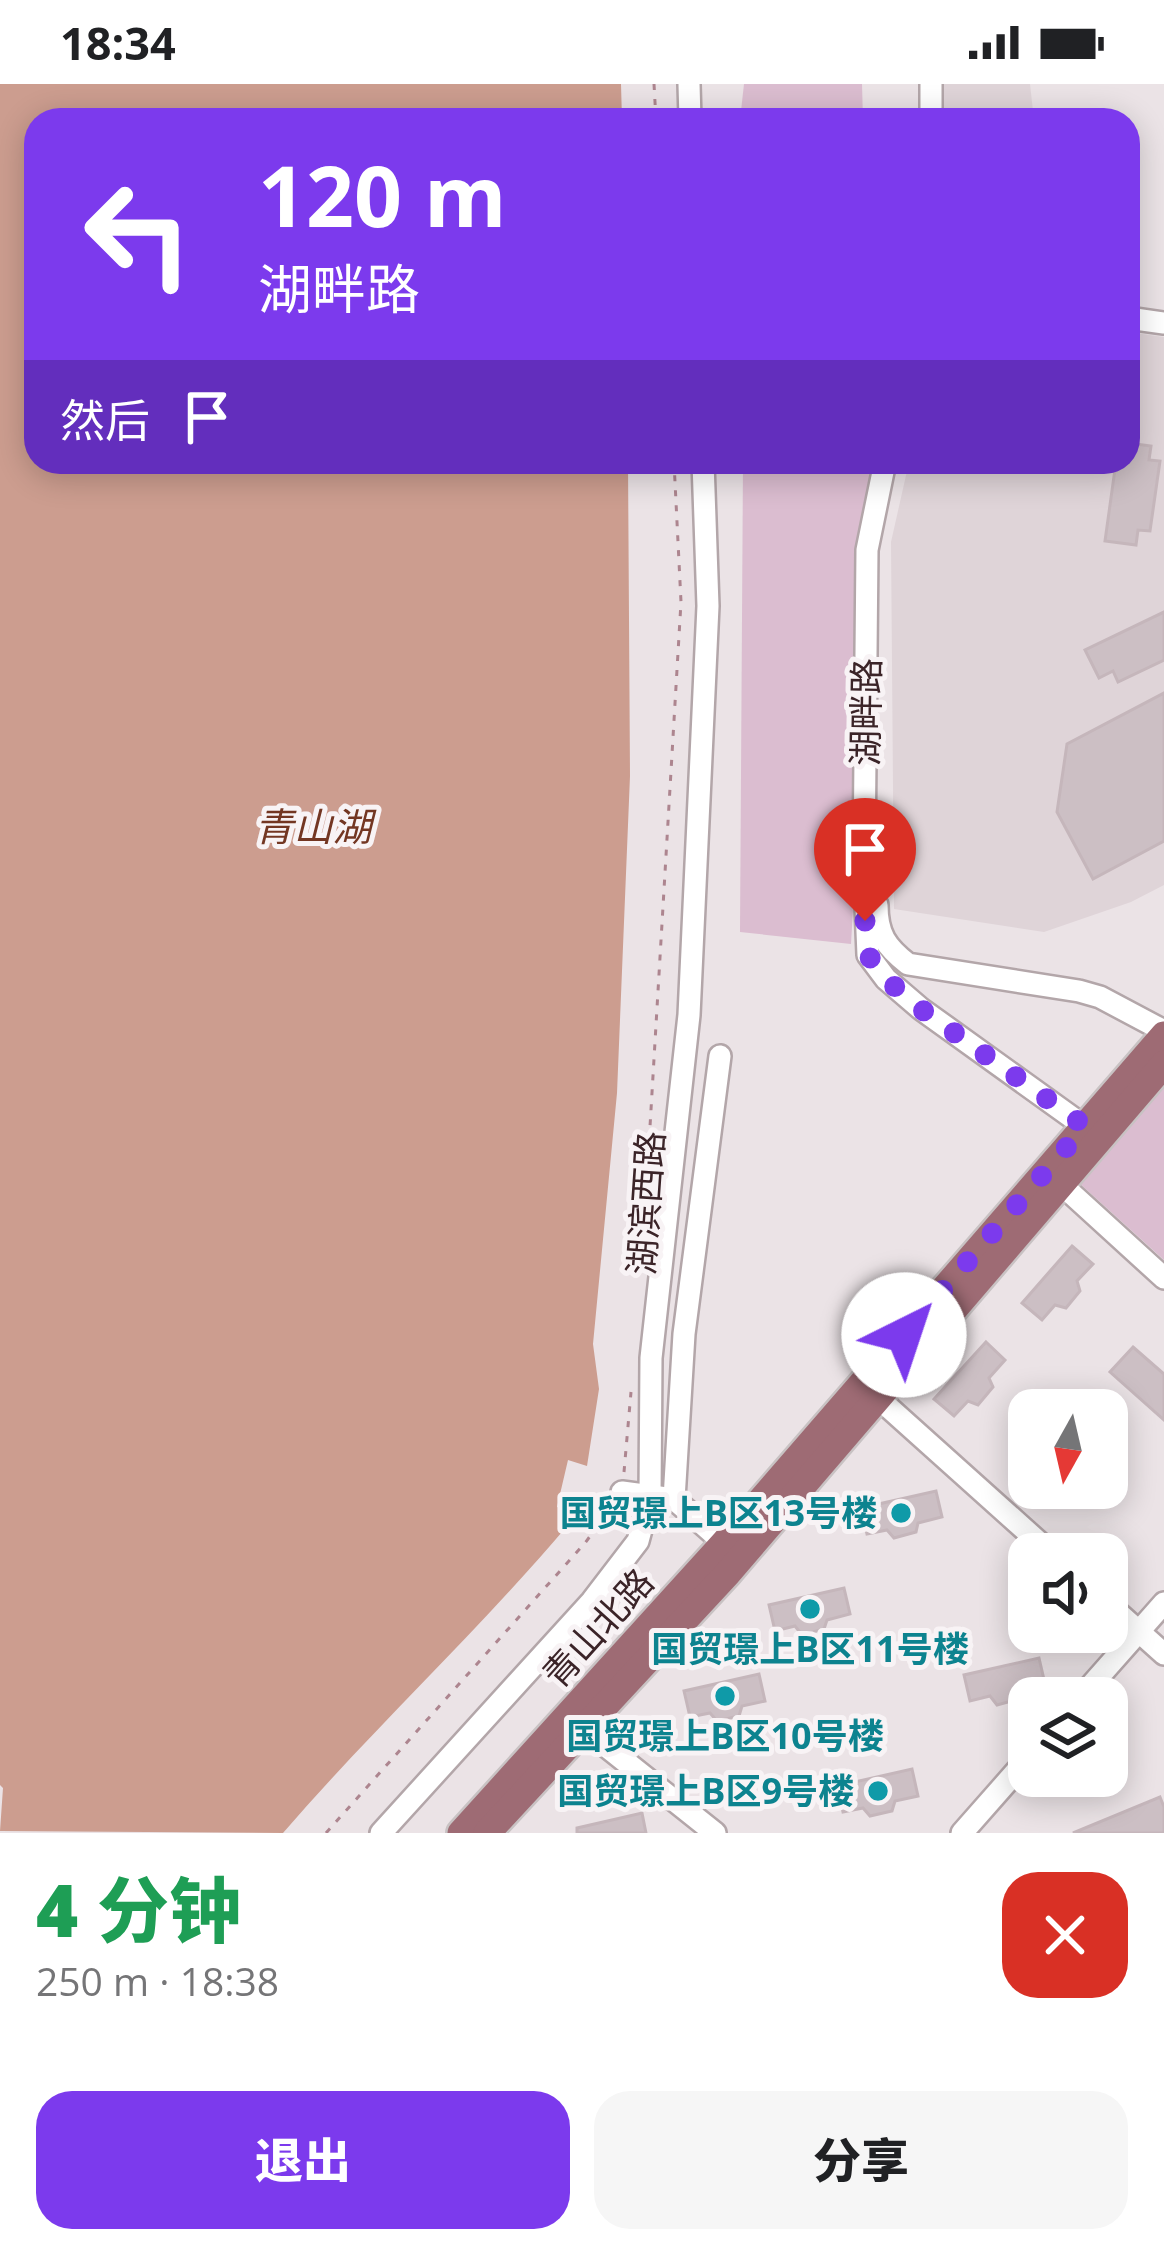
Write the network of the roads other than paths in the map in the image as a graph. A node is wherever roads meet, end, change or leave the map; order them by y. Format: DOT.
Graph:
graph roads {
  1 [pos="704,474"];
  2 [pos="883,474"];
  3 [pos="892,474"];
  4 [pos="1162,1031"];
  5 [pos="720,1056"];
  6 [pos="1164,1064"];
  7 [pos="1092,1132"];
  8 [pos="1062,1185"];
  9 [pos="1164,1278"];
  10 [pos="877,1397"];
  11 [pos="622,1492"];
  12 [pos="650,1496"];
  13 [pos="674,1499"];
  14 [pos="1029,1533"];
  15 [pos="724,1543"];
  16 [pos="1164,1603"];
  17 [pos="1128,1623"];
  18 [pos="1138,1632"];
  19 [pos="1164,1654"];
  20 [pos="1098,1677"];
  21 [pos="582,1727"];
  22 [pos="1008,1780"];
  23 [pos="381,1833"];
  24 [pos="461,1833"];
  25 [pos="487,1833"];
  26 [pos="715,1833"];
  27 [pos="962,1833"];
  1 -- 12 [label="street, 湖滨西路"];
  2 -- 7 [label="street, 湖畔路"];
  3 -- 4 [label="street, 湖畔路"];
  4 -- 7 [label="main road, 青山北路"];
  5 -- 13 [label="street"];
  6 -- 7 [label="main road, 青山北路"];
  7 -- 8 [label="main road, 青山北路"];
  7 -- 15 [label="main road, 青山北路"];
  8 -- 9 [label="street"];
  8 -- 10 [label="main road, 青山北路"];
  10 -- 14 [label="street"];
  10 -- 21 [label="main road, 青山北路"];
  11 -- 12 [label="street"];
  12 -- 13 [label="street"];
  12 -- 23 [label="street, 湖滨西路"];
  13 -- 15 [label="street"];
  15 -- 24 [label="main road, 青山北路"];
  16 -- 18 [label="street"];
  17 -- 18 [label="street"];
  18 -- 19 [label="street"];
  18 -- 20 [label="street"];
  21 -- 25 [label="main road, 青山北路"];
  21 -- 26 [label="street"];
  22 -- 27 [label="street"];
}
